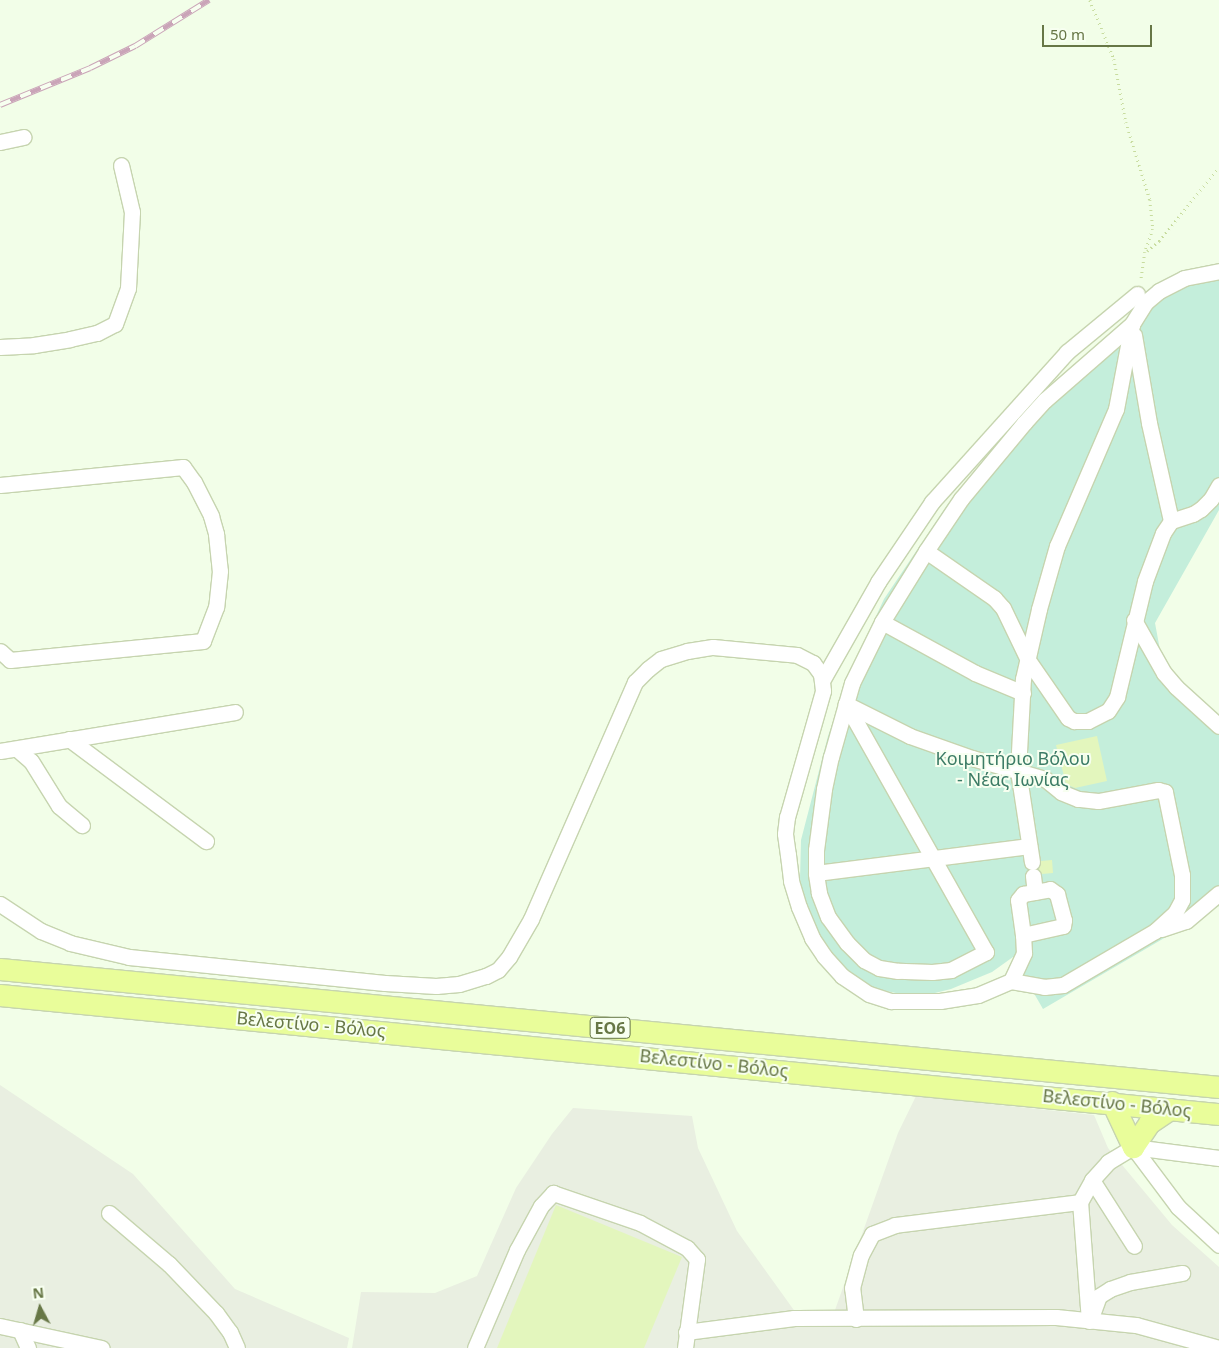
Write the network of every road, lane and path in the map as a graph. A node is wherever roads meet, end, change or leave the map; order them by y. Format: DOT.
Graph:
graph roads {
  1 [pos="1090,0"];
  2 [pos="23,137"];
  3 [pos="0,142"];
  4 [pos="121,165"];
  5 [pos="1219,167"];
  6 [pos="1146,252"];
  7 [pos="1219,272"];
  8 [pos="1137,294"];
  9 [pos="1132,324"];
  10 [pos="0,346"];
  11 [pos="0,485"];
  12 [pos="1219,485"];
  13 [pos="1171,521"];
  14 [pos="926,551"];
  15 [pos="1134,620"];
  16 [pos="882,622"];
  17 [pos="0,651"];
  18 [pos="1028,660"];
  19 [pos="823,679"];
  20 [pos="1023,693"];
  21 [pos="846,704"];
  22 [pos="235,712"];
  23 [pos="1219,726"];
  24 [pos="68,739"];
  25 [pos="17,748"];
  26 [pos="0,751"];
  27 [pos="1018,770"];
  28 [pos="82,825"];
  29 [pos="206,841"];
  30 [pos="1029,846"];
  31 [pos="932,858"];
  32 [pos="816,873"];
  33 [pos="1035,892"];
  34 [pos="1219,893"];
  35 [pos="0,904"];
  36 [pos="1155,931"];
  37 [pos="1023,935"];
  38 [pos="0,969"];
  39 [pos="1011,982"];
  40 [pos="0,995"];
  41 [pos="1219,1088"];
  42 [pos="1112,1102"];
  43 [pos="1170,1109"];
  44 [pos="1219,1114"];
  45 [pos="1133,1147"];
  46 [pos="1219,1158"];
  47 [pos="1092,1180"];
  48 [pos="1080,1202"];
  49 [pos="109,1213"];
  50 [pos="1219,1244"];
  51 [pos="1134,1246"];
  52 [pos="1182,1273"];
  53 [pos="856,1319"];
  54 [pos="1089,1321"];
  55 [pos="0,1326"];
  56 [pos="20,1330"];
  57 [pos="686,1332"];
  58 [pos="28,1348"];
  59 [pos="102,1348"];
  60 [pos="237,1348"];
  61 [pos="475,1348"];
  62 [pos="685,1348"];
  63 [pos="1219,1348"];
  1 -- 6 [label="path"];
  2 -- 3 [label="street"];
  4 -- 10 [label="street"];
  5 -- 6 [label="path"];
  6 -- 8 [label="path"];
  7 -- 9 [label="street"];
  8 -- 19 [label="street"];
  9 -- 13 [label="street"];
  9 -- 14 [label="street"];
  9 -- 18 [label="street"];
  11 -- 17 [label="street"];
  12 -- 13 [label="street"];
  13 -- 15 [label="street"];
  14 -- 16 [label="street"];
  14 -- 18 [label="street"];
  15 -- 18 [label="street"];
  15 -- 23 [label="street"];
  16 -- 20 [label="street"];
  16 -- 21 [label="street"];
  18 -- 20 [label="street"];
  19 -- 35 [label="street"];
  19 -- 39 [label="street"];
  20 -- 27 [label="street"];
  21 -- 27 [label="street"];
  21 -- 31 [label="street"];
  21 -- 32 [label="street"];
  22 -- 24 [label="street"];
  24 -- 25 [label="street"];
  24 -- 29 [label="street"];
  25 -- 26 [label="street"];
  25 -- 28 [label="street"];
  27 -- 30 [label="street"];
  27 -- 36 [label="street"];
  30 -- 31 [label="street"];
  30 -- 33 [label="street"];
  31 -- 32 [label="street"];
  31 -- 32 [label="street"];
  33 -- 37 [label="street"];
  33 -- 37 [label="street"];
  34 -- 36 [label="street"];
  36 -- 39 [label="street"];
  37 -- 39 [label="street"];
  38 -- 41 [label="highway, Βελεστίνο - Βόλος / ΕΟ6"];
  40 -- 42 [label="highway, Βελεστίνο - Βόλος / ΕΟ6"];
  42 -- 43 [label="highway, Βελεστίνο - Βόλος / ΕΟ6"];
  42 -- 45 [label="highway"];
  43 -- 44 [label="highway, Βελεστίνο - Βόλος / ΕΟ6"];
  43 -- 45 [label="highway"];
  45 -- 46 [label="street"];
  45 -- 47 [label="street"];
  45 -- 50 [label="street"];
  47 -- 48 [label="street"];
  47 -- 51 [label="street"];
  48 -- 53 [label="street"];
  48 -- 54 [label="street"];
  49 -- 60 [label="street"];
  52 -- 54 [label="street"];
  53 -- 54 [label="street"];
  53 -- 57 [label="street"];
  54 -- 63 [label="street"];
  55 -- 56 [label="street"];
  56 -- 58 [label="street"];
  56 -- 59 [label="street"];
  57 -- 61 [label="street"];
  57 -- 62 [label="street"];
}
